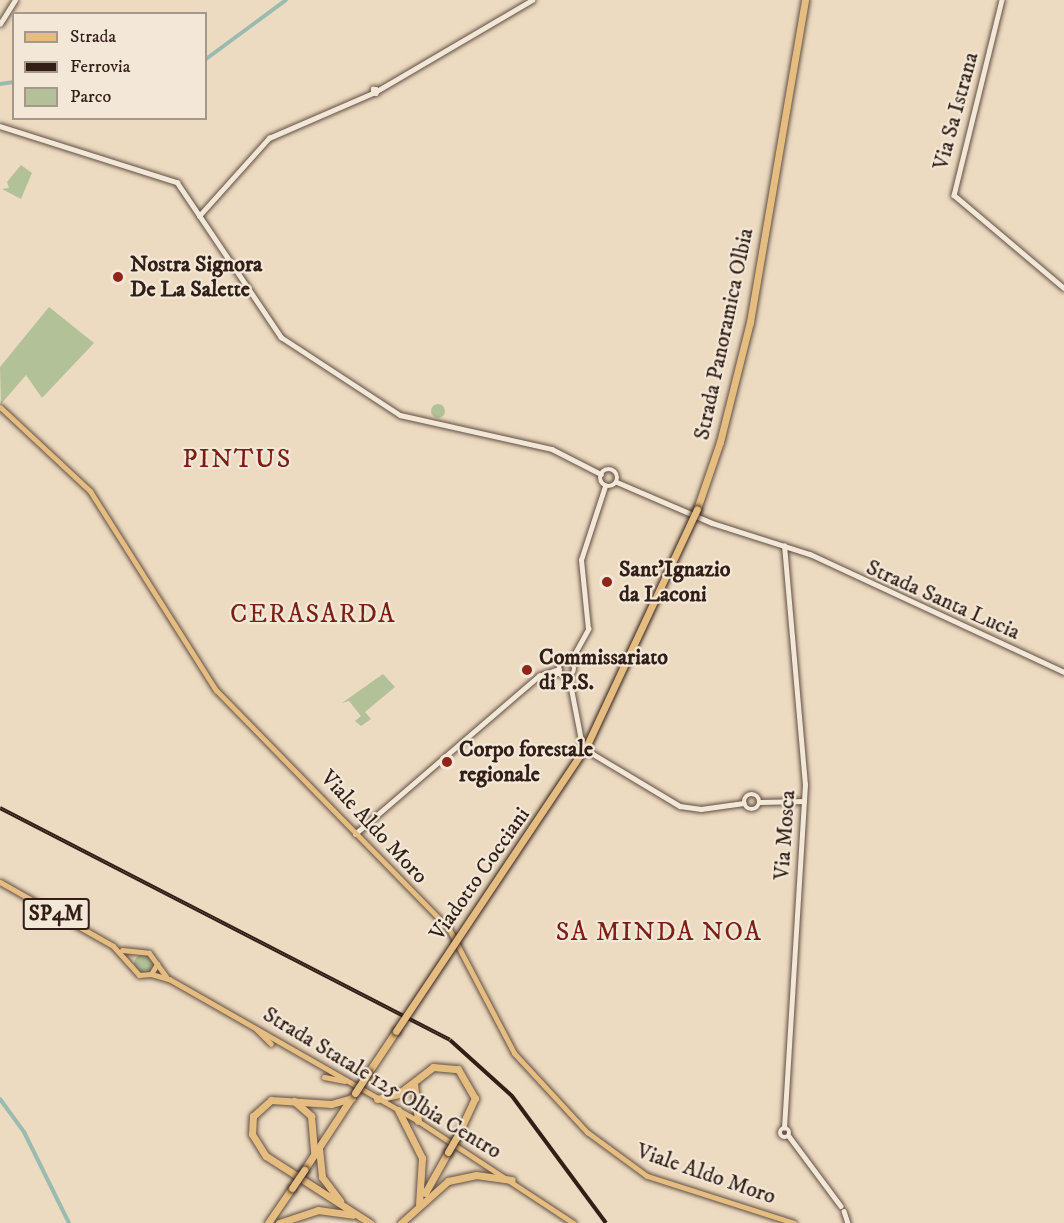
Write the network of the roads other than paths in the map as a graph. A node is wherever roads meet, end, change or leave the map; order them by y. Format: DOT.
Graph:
graph roads {
  1 [pos="15,0"];
  2 [pos="530,0"];
  3 [pos="805,0"];
  4 [pos="1002,0"];
  5 [pos="0,24"];
  6 [pos="0,126"];
  7 [pos="199,216"];
  8 [pos="1064,288"];
  9 [pos="0,407"];
  10 [pos="601,474"];
  11 [pos="617,482"];
  12 [pos="605,486"];
  13 [pos="697,509"];
  14 [pos="784,546"];
  15 [pos="570,662"];
  16 [pos="560,671"];
  17 [pos="1064,672"];
  18 [pos="569,676"];
  19 [pos="804,801"];
  20 [pos="760,802"];
  21 [pos="744,803"];
  22 [pos="355,834"];
  23 [pos="0,882"];
  24 [pos="113,946"];
  25 [pos="139,953"];
  26 [pos="132,964"];
  27 [pos="157,964"];
  28 [pos="152,974"];
  29 [pos="169,979"];
  30 [pos="253,1026"];
  31 [pos="271,1044"];
  32 [pos="324,1077"];
  33 [pos="414,1080"];
  34 [pos="350,1082"];
  35 [pos="353,1096"];
  36 [pos="280,1098"];
  37 [pos="377,1099"];
  38 [pos="398,1110"];
  39 [pos="418,1121"];
  40 [pos="318,1149"];
  41 [pos="512,1180"];
  42 [pos="418,1206"];
  43 [pos="841,1206"];
  44 [pos="358,1216"];
  45 [pos="268,1223"];
  46 [pos="279,1223"];
  47 [pos="370,1223"];
  48 [pos="401,1223"];
  49 [pos="573,1223"];
  50 [pos="794,1223"];
  1 -- 5 [label="street"];
  2 -- 7 [label="street"];
  3 -- 13 [label="highway, Strada Panoramica Olbia"];
  4 -- 8 [label="street, Via Sa Istrana"];
  6 -- 7 [label="street"];
  7 -- 10 [label="street"];
  9 -- 22 [label="main road, Viale Aldo Moro"];
  10 -- 11 [label="street, Strada Santa Lucia"];
  10 -- 12 [label="street"];
  11 -- 12 [label="street"];
  11 -- 14 [label="street, Strada Santa Lucia"];
  12 -- 15 [label="street"];
  13 -- 35 [label="highway, Viadotto Cocciani, bridge"];
  14 -- 17 [label="street, Strada Santa Lucia"];
  14 -- 19 [label="street, Via Mosca"];
  15 -- 16 [label="street"];
  15 -- 18 [label="street"];
  16 -- 18 [label="street"];
  16 -- 22 [label="street"];
  18 -- 21 [label="street"];
  19 -- 20 [label="street"];
  19 -- 43 [label="street, Via Mosca"];
  20 -- 21 [label="street"];
  20 -- 21 [label="street"];
  22 -- 50 [label="main road, Viale Aldo Moro"];
  23 -- 24 [label="main road, SP4M"];
  24 -- 25 [label="main road, SP4M"];
  24 -- 26 [label="main road, SP4M"];
  25 -- 26 [label="main road"];
  25 -- 27 [label="main road, SP4M"];
  26 -- 28 [label="main road, SP4M"];
  27 -- 28 [label="main road"];
  27 -- 29 [label="main road, Strada Statale 125 Olbia Centro / SP4M"];
  28 -- 29 [label="main road, Strada Statale 125 Olbia Centro / SP4M"];
  29 -- 30 [label="main road, Strada Statale 125 Olbia Centro / SP4M"];
  30 -- 31 [label="main road"];
  30 -- 34 [label="main road, Strada Statale 125 Olbia Centro / SP4M"];
  32 -- 34 [label="main road"];
  33 -- 37 [label="highway"];
  33 -- 39 [label="highway"];
  33 -- 42 [label="highway, bridge"];
  34 -- 37 [label="main road, Strada Statale 125 Olbia Centro / SP4M"];
  35 -- 36 [label="highway"];
  35 -- 40 [label="highway"];
  36 -- 40 [label="highway"];
  36 -- 44 [label="highway"];
  37 -- 38 [label="main road, Strada Statale 125 Olbia Centro / SP4M"];
  38 -- 39 [label="main road, Strada Statale 125 Olbia Centro / SP4M"];
  38 -- 42 [label="highway"];
  39 -- 41 [label="main road, Strada Statale 125 Olbia Centro / SP4M"];
  40 -- 44 [label="highway"];
  40 -- 45 [label="highway, bridge"];
  41 -- 42 [label="highway"];
  41 -- 49 [label="main road, Strada Statale 125 Olbia Centro / SP4M"];
  42 -- 48 [label="highway"];
  44 -- 46 [label="highway"];
  44 -- 47 [label="highway"];
}
